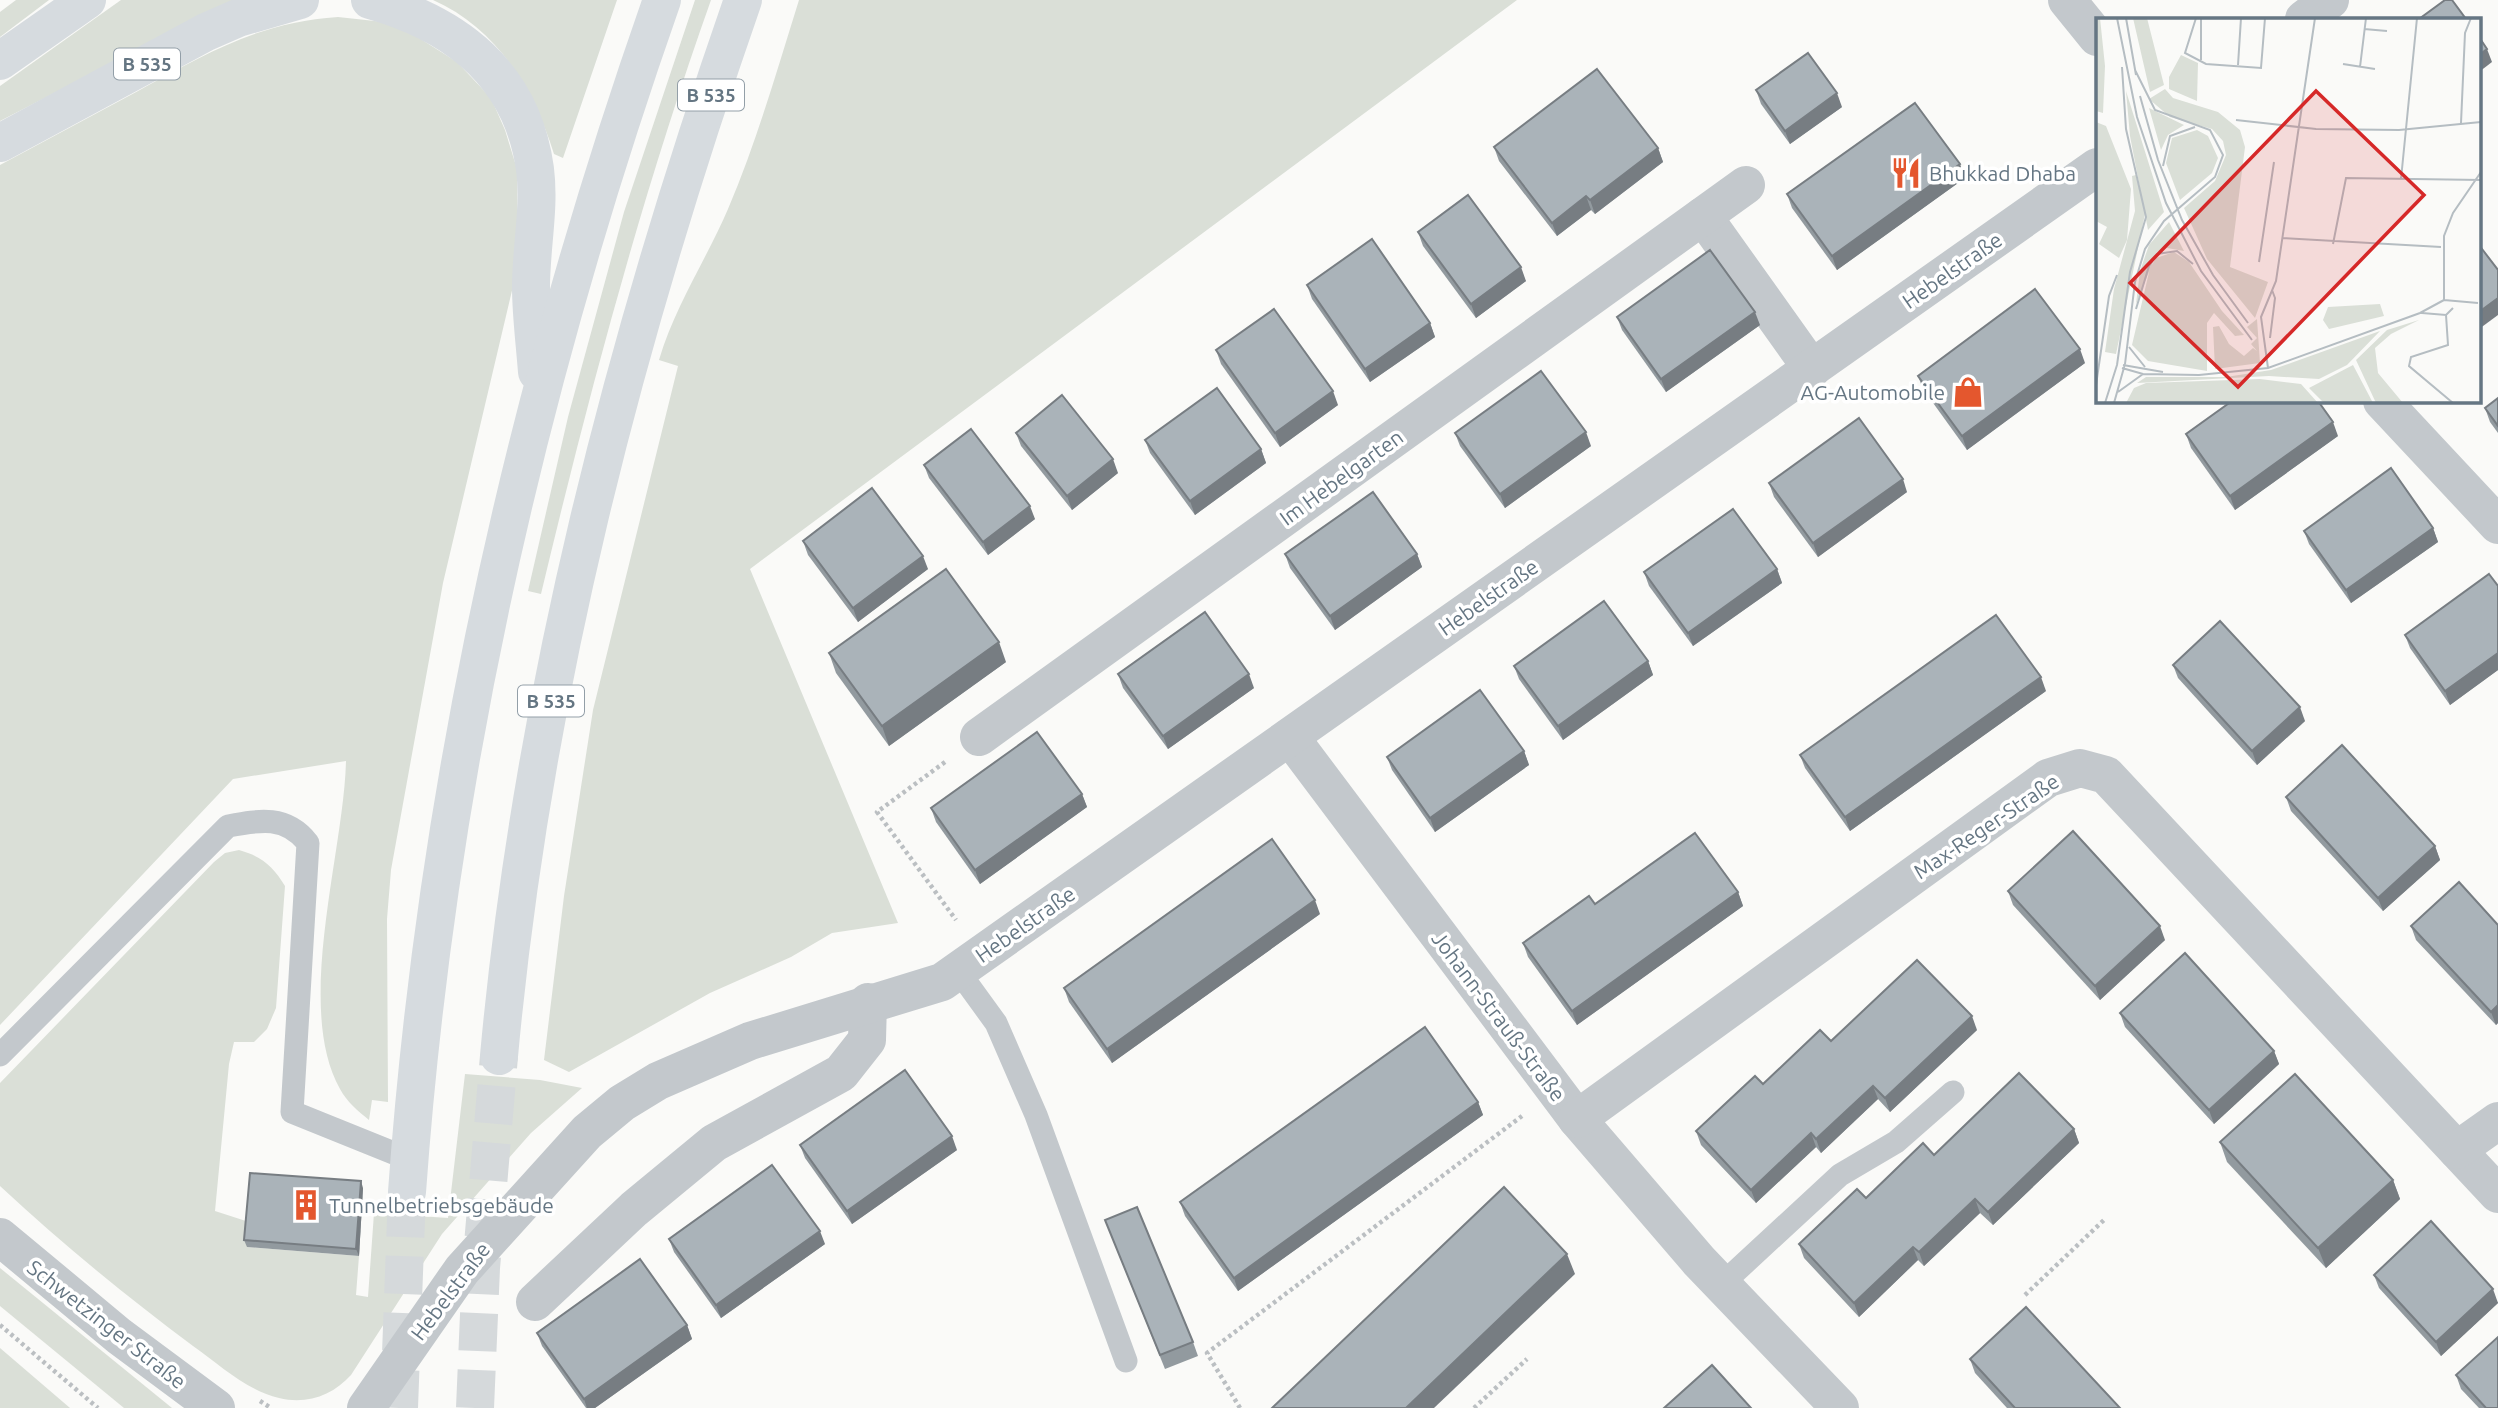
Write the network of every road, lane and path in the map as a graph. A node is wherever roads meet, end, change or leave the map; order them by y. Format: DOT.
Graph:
graph roads {
  1 [pos="87,0"];
  2 [pos="300,0"];
  3 [pos="369,0"];
  4 [pos="662,0"];
  5 [pos="743,0"];
  6 [pos="2067,0"];
  7 [pos="2330,0"];
  8 [pos="2305,18"];
  9 [pos="2096,36"];
  10 [pos="0,61"];
  11 [pos="0,143"];
  12 [pos="2096,168"];
  13 [pos="1746,185"];
  14 [pos="1703,216"];
  15 [pos="1812,369"];
  16 [pos="539,402"];
  17 [pos="2383,402"];
  18 [pos="2498,525"];
  19 [pos="979,737"];
  20 [pos="1290,737"];
  21 [pos="970,963"];
  22 [pos="868,1002"];
  23 [pos="0,1055"];
  24 [pos="499,1056"];
  25 [pos="1953,1092"];
  26 [pos="1566,1105"];
  27 [pos="2498,1121"];
  28 [pos="2457,1150"];
  29 [pos="409,1176"];
  30 [pos="2498,1195"];
  31 [pos="2105,1219"];
  32 [pos="0,1237"];
  33 [pos="1721,1285"];
  34 [pos="2025,1294"];
  35 [pos="535,1302"];
  36 [pos="0,1325"];
  37 [pos="1527,1359"];
  38 [pos="1126,1361"];
  39 [pos="98,1408"];
  40 [pos="216,1408"];
  41 [pos="366,1408"];
  42 [pos="1240,1408"];
  43 [pos="1474,1408"];
  44 [pos="1840,1408"];
  1 -- 10 [label="highway"];
  2 -- 11 [label="highway, B 535"];
  3 -- 16 [label="highway"];
  4 -- 16 [label="highway"];
  5 -- 24 [label="highway, B 535"];
  6 -- 9 [label="street"];
  7 -- 8 [label="street"];
  12 -- 15 [label="street, Hebelstraße"];
  13 -- 14 [label="street, Im Hebelgarten"];
  14 -- 15 [label="street"];
  14 -- 19 [label="street, Im Hebelgarten"];
  15 -- 20 [label="street, Hebelstraße"];
  16 -- 29 [label="highway"];
  17 -- 18 [label="street"];
  19 -- 21 [label="path"];
  20 -- 21 [label="street, Hebelstraße"];
  20 -- 26 [label="street, Johann-Strauß-Straße"];
  21 -- 22 [label="street, Hebelstraße"];
  21 -- 38 [label="lane"];
  22 -- 35 [label="street"];
  22 -- 41 [label="street, Hebelstraße"];
  23 -- 29 [label="lane"];
  25 -- 33 [label="lane"];
  26 -- 28 [label="street, Max-Reger-Straße"];
  26 -- 33 [label="street, Johann-Strauß-Straße"];
  26 -- 42 [label="path"];
  27 -- 28 [label="street"];
  28 -- 30 [label="street, Max-Reger-Straße"];
  31 -- 34 [label="path"];
  32 -- 40 [label="street, Schwetzinger Straße"];
  33 -- 44 [label="street, Johann-Strauß-Straße"];
  36 -- 39 [label="path"];
  37 -- 43 [label="path"];
}
